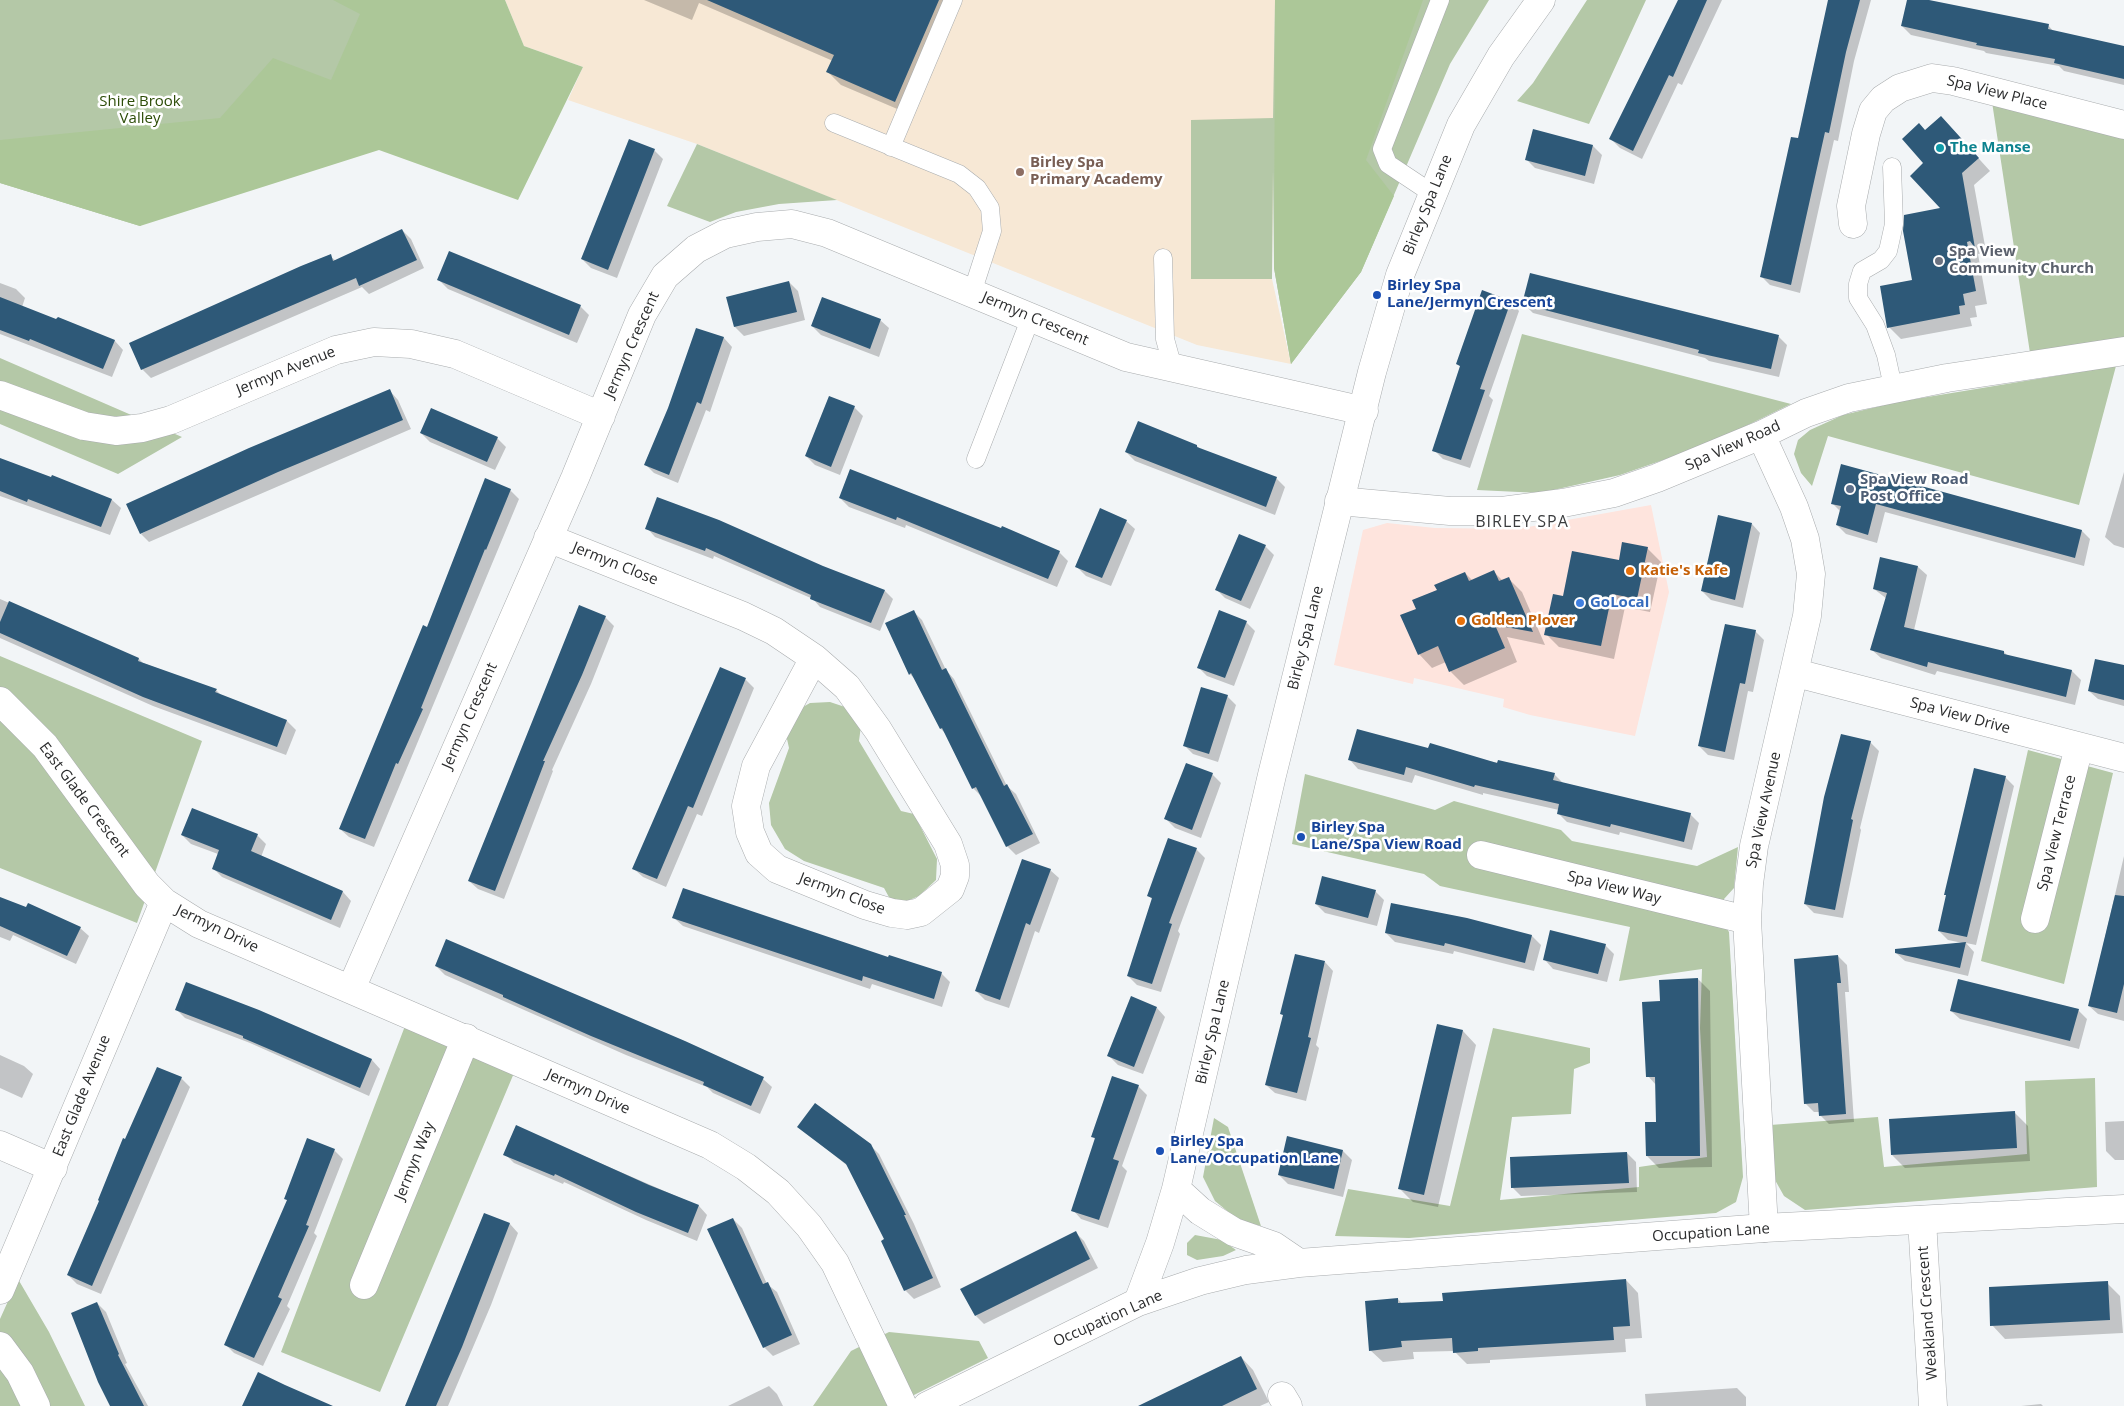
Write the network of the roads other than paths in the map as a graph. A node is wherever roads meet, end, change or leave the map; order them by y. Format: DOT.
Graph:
graph roads {
  1 [pos="953,0"];
  2 [pos="1440,0"];
  3 [pos="1541,0"];
  4 [pos="834,123"];
  5 [pos="2124,125"];
  6 [pos="891,146"];
  7 [pos="1892,167"];
  8 [pos="1433,194"];
  9 [pos="1853,224"];
  10 [pos="1163,258"];
  11 [pos="972,293"];
  12 [pos="1030,316"];
  13 [pos="2124,351"];
  14 [pos="1173,368"];
  15 [pos="1893,387"];
  16 [pos="0,395"];
  17 [pos="1364,411"];
  18 [pos="601,416"];
  19 [pos="1761,435"];
  20 [pos="976,459"];
  21 [pos="1339,502"];
  22 [pos="548,538"];
  23 [pos="814,658"];
  24 [pos="1796,673"];
  25 [pos="0,701"];
  26 [pos="2079,747"];
  27 [pos="2124,758"];
  28 [pos="1481,855"];
  29 [pos="164,902"];
  30 [pos="2036,919"];
  31 [pos="1746,920"];
  32 [pos="351,989"];
  33 [pos="466,1038"];
  34 [pos="0,1146"];
  35 [pos="53,1168"];
  36 [pos="1176,1189"];
  37 [pos="2124,1209"];
  38 [pos="1922,1220"];
  39 [pos="1764,1228"];
  40 [pos="1299,1263"];
  41 [pos="364,1285"];
  42 [pos="0,1290"];
  43 [pos="1138,1302"];
  44 [pos="0,1346"];
  45 [pos="36,1406"];
  46 [pos="903,1406"];
  47 [pos="927,1406"];
  48 [pos="1934,1406"];
  1 -- 6 [label="lane"];
  2 -- 8 [label="lane"];
  3 -- 8 [label="street, Birley Spa Lane"];
  4 -- 6 [label="lane"];
  5 -- 9 [label="street, Spa View Place"];
  6 -- 11 [label="lane"];
  7 -- 15 [label="lane"];
  8 -- 17 [label="street, Birley Spa Lane"];
  10 -- 14 [label="lane"];
  11 -- 12 [label="street, Jermyn Crescent"];
  11 -- 18 [label="street, Jermyn Crescent"];
  12 -- 14 [label="street, Jermyn Crescent"];
  12 -- 20 [label="lane"];
  13 -- 15 [label="street, Spa View Road"];
  14 -- 17 [label="street, Jermyn Crescent"];
  15 -- 19 [label="street, Spa View Road"];
  16 -- 18 [label="street, Jermyn Avenue"];
  17 -- 21 [label="street, Birley Spa Lane"];
  18 -- 22 [label="street, Jermyn Crescent"];
  19 -- 21 [label="street, Spa View Road"];
  19 -- 24 [label="street, Spa View Avenue"];
  21 -- 36 [label="street, Birley Spa Lane"];
  22 -- 23 [label="street, Jermyn Close"];
  22 -- 32 [label="street, Jermyn Crescent"];
  23 -- 23 [label="street, Jermyn Close"];
  24 -- 26 [label="street, Spa View Drive"];
  24 -- 31 [label="street, Spa View Avenue"];
  25 -- 29 [label="street, East Glade Crescent"];
  26 -- 27 [label="street, Spa View Drive"];
  26 -- 30 [label="street, Spa View Terrace"];
  28 -- 31 [label="street, Spa View Way"];
  29 -- 32 [label="street, Jermyn Drive"];
  29 -- 35 [label="street, East Glade Avenue"];
  31 -- 39 [label="street, Spa View Avenue"];
  32 -- 33 [label="street, Jermyn Drive"];
  33 -- 41 [label="street, Jermyn Way"];
  33 -- 46 [label="street, Jermyn Drive"];
  34 -- 35 [label="street"];
  35 -- 42 [label="street, East Glade Avenue"];
  36 -- 40 [label="street"];
  36 -- 43 [label="street, Birley Spa Lane"];
  37 -- 38 [label="street, Occupation Lane"];
  38 -- 39 [label="street, Occupation Lane"];
  38 -- 48 [label="street, Weakland Crescent"];
  39 -- 40 [label="street, Occupation Lane"];
  40 -- 43 [label="street, Occupation Lane"];
  43 -- 47 [label="street, Occupation Lane"];
  44 -- 45 [label="street"];
}
